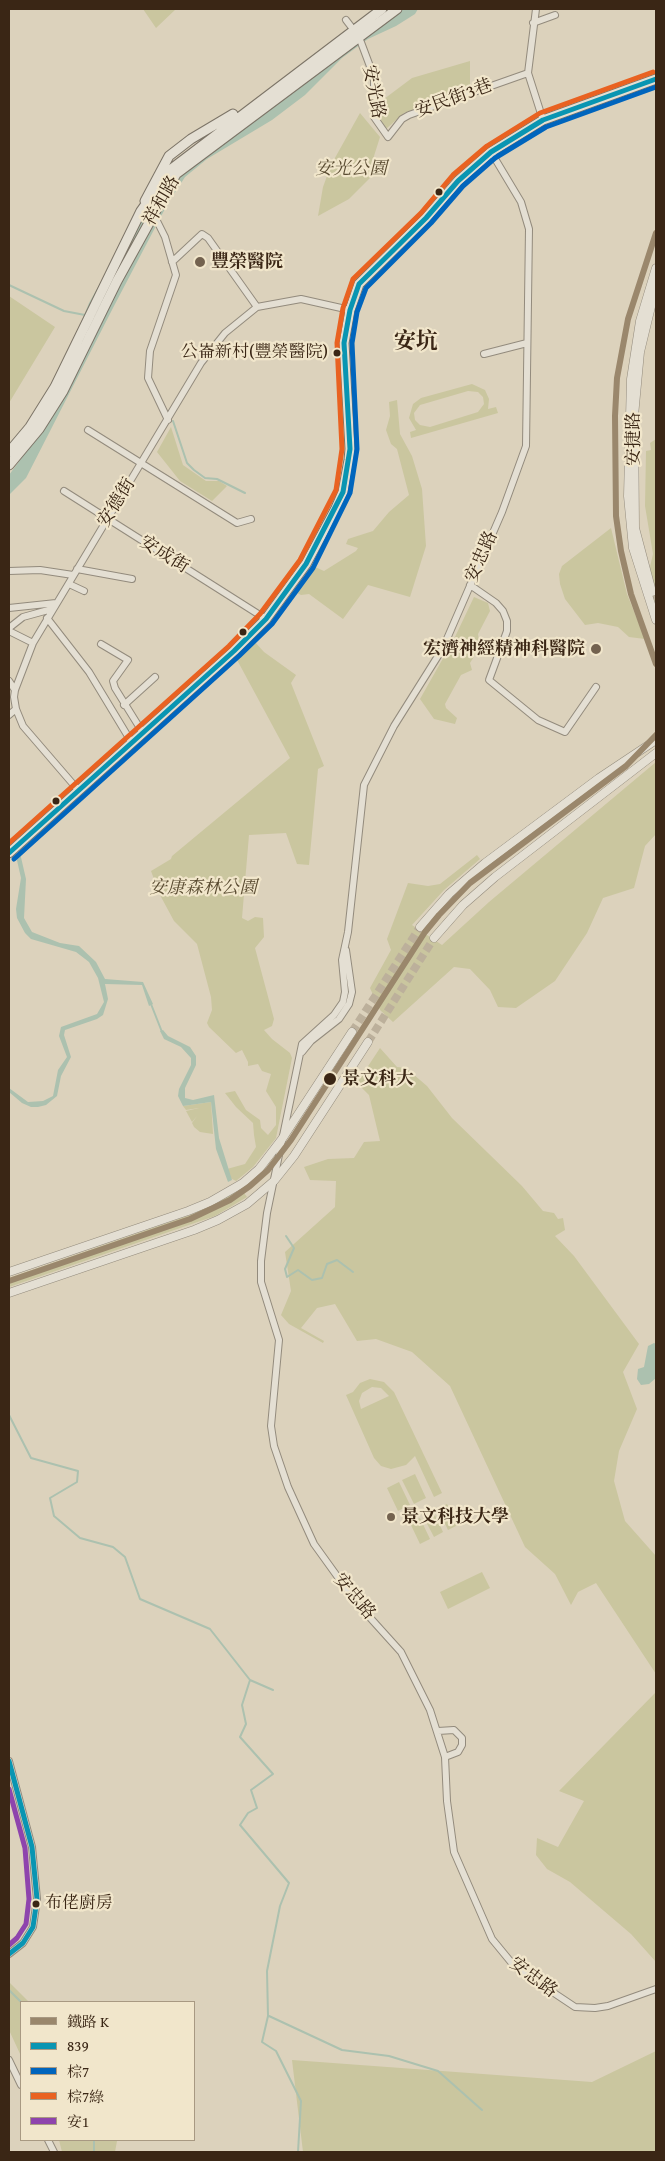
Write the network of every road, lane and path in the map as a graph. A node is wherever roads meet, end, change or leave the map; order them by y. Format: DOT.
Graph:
graph roads {
  1 [pos="382,9"];
  2 [pos="397,9"];
  3 [pos="536,9"];
  4 [pos="555,15"];
  5 [pos="346,20"];
  6 [pos="533,23"];
  7 [pos="357,34"];
  8 [pos="528,72"];
  9 [pos="656,79"];
  10 [pos="543,120"];
  11 [pos="388,137"];
  12 [pos="491,152"];
  13 [pos="141,210"];
  14 [pos="154,215"];
  15 [pos="172,262"];
  16 [pos="656,268"];
  17 [pos="656,286"];
  18 [pos="257,307"];
  19 [pos="350,310"];
  20 [pos="96,314"];
  21 [pos="527,342"];
  22 [pos="484,354"];
  23 [pos="52,400"];
  24 [pos="168,420"];
  25 [pos="88,430"];
  26 [pos="9,452"];
  27 [pos="142,464"];
  28 [pos="9,465"];
  29 [pos="64,491"];
  30 [pos="107,519"];
  31 [pos="250,519"];
  32 [pos="9,571"];
  33 [pos="75,572"];
  34 [pos="643,573"];
  35 [pos="132,579"];
  36 [pos="69,584"];
  37 [pos="470,585"];
  38 [pos="84,591"];
  39 [pos="652,592"];
  40 [pos="54,606"];
  41 [pos="9,608"];
  42 [pos="47,618"];
  43 [pos="266,619"];
  44 [pos="656,620"];
  45 [pos="9,630"];
  46 [pos="32,643"];
  47 [pos="101,644"];
  48 [pos="155,677"];
  49 [pos="9,681"];
  50 [pos="596,686"];
  51 [pos="13,694"];
  52 [pos="124,705"];
  53 [pos="16,709"];
  54 [pos="9,715"];
  55 [pos="142,733"];
  56 [pos="656,740"];
  57 [pos="132,743"];
  58 [pos="656,753"];
  59 [pos="79,791"];
  60 [pos="9,853"];
  61 [pos="420,927"];
  62 [pos="434,938"];
  63 [pos="352,1032"];
  64 [pos="368,1042"];
  65 [pos="282,1139"];
  66 [pos="274,1181"];
  67 [pos="9,1272"];
  68 [pos="9,1293"];
  69 [pos="438,1731"];
  70 [pos="445,1757"];
  71 [pos="9,1761"];
  72 [pos="9,1954"];
  73 [pos="656,1989"];
  74 [pos="9,2060"];
  75 [pos="20,2084"];
  1 -- 7 [label="main road, 祥和路"];
  2 -- 7 [label="main road, 祥和路"];
  3 -- 6 [label="street"];
  4 -- 6 [label="street"];
  5 -- 7 [label="street, 安光路"];
  6 -- 8 [label="street"];
  7 -- 11 [label="street, 安光路"];
  7 -- 13 [label="main road, 祥和路"];
  7 -- 14 [label="main road, 祥和路"];
  8 -- 10 [label="street"];
  8 -- 11 [label="street, 安民街3巷"];
  9 -- 10 [label="main road"];
  10 -- 12 [label="main road"];
  12 -- 19 [label="main road"];
  12 -- 21 [label="street, 安忠路"];
  13 -- 14 [label="street"];
  13 -- 20 [label="main road, 祥和路"];
  14 -- 15 [label="street"];
  14 -- 20 [label="main road, 祥和路"];
  15 -- 18 [label="street"];
  15 -- 24 [label="street"];
  16 -- 34 [label="street, 安捷路"];
  17 -- 34 [label="street, 安捷路"];
  18 -- 19 [label="street, 安德街"];
  18 -- 24 [label="street, 安德街"];
  19 -- 43 [label="main road"];
  20 -- 23 [label="main road, 祥和路"];
  21 -- 22 [label="street"];
  21 -- 37 [label="street, 安忠路"];
  23 -- 26 [label="main road, 祥和路"];
  23 -- 28 [label="main road, 祥和路"];
  24 -- 27 [label="street, 安德街"];
  25 -- 27 [label="street"];
  27 -- 30 [label="street, 安德街"];
  27 -- 31 [label="street"];
  29 -- 30 [label="street, 安成街"];
  30 -- 33 [label="street, 安德街"];
  30 -- 43 [label="street, 安成街"];
  32 -- 33 [label="street"];
  33 -- 35 [label="street"];
  33 -- 36 [label="street, 安德街"];
  34 -- 39 [label="street, 安捷路"];
  34 -- 44 [label="street, 安捷路"];
  36 -- 38 [label="street"];
  36 -- 40 [label="street, 安德街"];
  37 -- 50 [label="street"];
  37 -- 65 [label="street, 安忠路"];
  40 -- 41 [label="street"];
  40 -- 42 [label="street, 安德街"];
  40 -- 45 [label="street"];
  42 -- 46 [label="street, 安德街"];
  42 -- 57 [label="street"];
  43 -- 55 [label="main road"];
  45 -- 46 [label="street"];
  46 -- 51 [label="street, 安德街"];
  47 -- 52 [label="street"];
  48 -- 52 [label="street"];
  49 -- 51 [label="street"];
  51 -- 53 [label="street, 安德街"];
  52 -- 55 [label="street"];
  53 -- 54 [label="street"];
  53 -- 59 [label="street, 安德街"];
  55 -- 57 [label="main road"];
  56 -- 61 [label="street"];
  57 -- 59 [label="main road"];
  58 -- 62 [label="street"];
  59 -- 60 [label="main road"];
  63 -- 65 [label="street"];
  64 -- 66 [label="street"];
  65 -- 66 [label="street, 安忠路"];
  65 -- 67 [label="street"];
  66 -- 68 [label="street"];
  66 -- 69 [label="street, 安忠路"];
  69 -- 70 [label="street, 安忠路"];
  69 -- 70 [label="street"];
  70 -- 73 [label="street, 安忠路"];
  71 -- 72 [label="street"];
  74 -- 75 [label="street"];
}
